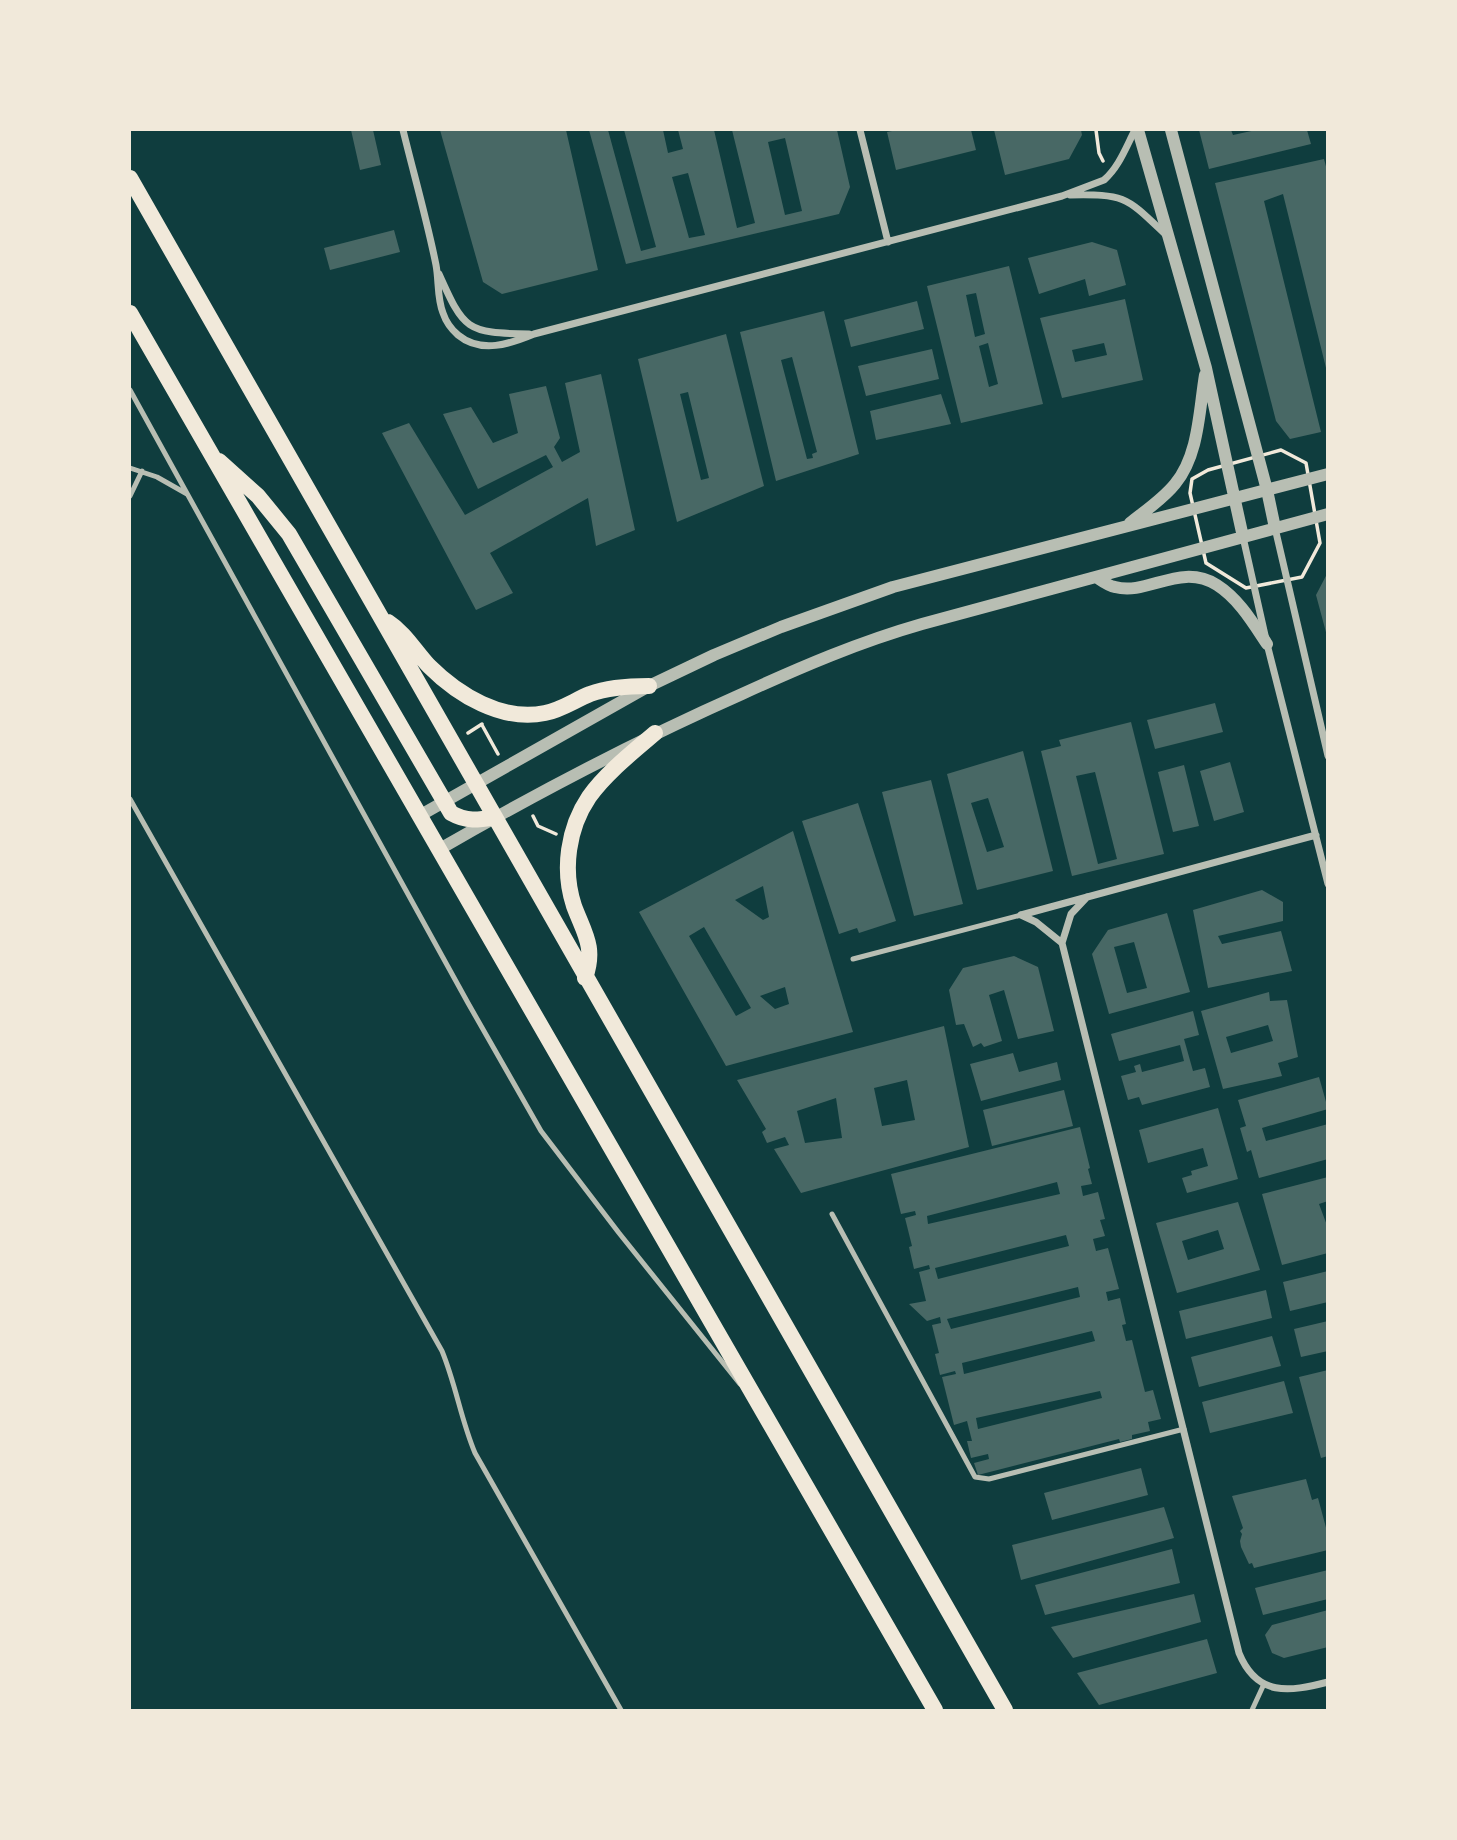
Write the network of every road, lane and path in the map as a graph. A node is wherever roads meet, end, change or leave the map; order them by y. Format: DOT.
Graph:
graph roads {
  1 [pos="402,130"];
  2 [pos="860,130"];
  3 [pos="1136,130"];
  4 [pos="1171,130"];
  5 [pos="130,178"];
  6 [pos="1062,196"];
  7 [pos="1169,237"];
  8 [pos="888,242"];
  9 [pos="436,267"];
  10 [pos="130,313"];
  11 [pos="534,334"];
  12 [pos="1206,368"];
  13 [pos="130,390"];
  14 [pos="211,455"];
  15 [pos="130,468"];
  16 [pos="142,471"];
  17 [pos="1328,474"];
  18 [pos="1267,490"];
  19 [pos="188,495"];
  20 [pos="130,496"];
  21 [pos="1235,499"];
  22 [pos="1328,514"];
  23 [pos="1125,527"];
  24 [pos="1275,528"];
  25 [pos="1244,537"];
  26 [pos="1096,577"];
  27 [pos="381,618"];
  28 [pos="1266,644"];
  29 [pos="649,687"];
  30 [pos="482,725"];
  31 [pos="654,733"];
  32 [pos="1328,756"];
  33 [pos="504,766"];
  34 [pos="474,783"];
  35 [pos="130,799"];
  36 [pos="443,801"];
  37 [pos="524,801"];
  38 [pos="419,816"];
  39 [pos="495,817"];
  40 [pos="1316,835"];
  41 [pos="570,842"];
  42 [pos="438,849"];
  43 [pos="1328,884"];
  44 [pos="1087,897"];
  45 [pos="1021,915"];
  46 [pos="1062,943"];
  47 [pos="853,959"];
  48 [pos="585,978"];
  49 [pos="832,1214"];
  50 [pos="767,1418"];
  51 [pos="1184,1429"];
  52 [pos="1328,1682"];
  53 [pos="1264,1684"];
  54 [pos="621,1710"];
  55 [pos="935,1710"];
  56 [pos="1005,1710"];
  57 [pos="1251,1710"];
  1 -- 9 [label="street"];
  2 -- 8 [label="street"];
  3 -- 6 [label="street"];
  3 -- 7 [label="street"];
  4 -- 18 [label="street"];
  5 -- 27 [label="main road"];
  6 -- 7 [label="street"];
  6 -- 8 [label="street"];
  7 -- 12 [label="street"];
  8 -- 11 [label="street"];
  9 -- 11 [label="street"];
  9 -- 11 [label="street"];
  10 -- 14 [label="main road"];
  12 -- 21 [label="street"];
  12 -- 23 [label="street"];
  13 -- 19 [label="lane"];
  14 -- 36 [label="main road"];
  14 -- 38 [label="main road"];
  15 -- 16 [label="lane"];
  16 -- 19 [label="lane"];
  16 -- 20 [label="lane"];
  17 -- 18 [label="street"];
  18 -- 21 [label="street"];
  18 -- 24 [label="street"];
  19 -- 50 [label="lane"];
  21 -- 23 [label="street"];
  21 -- 25 [label="street"];
  22 -- 24 [label="street"];
  23 -- 29 [label="street"];
  24 -- 25 [label="street"];
  24 -- 32 [label="street"];
  25 -- 26 [label="street"];
  25 -- 28 [label="street"];
  26 -- 28 [label="street"];
  26 -- 31 [label="street"];
  27 -- 29 [label="main road"];
  27 -- 34 [label="main road"];
  28 -- 40 [label="street"];
  29 -- 33 [label="street"];
  30 -- 33 [label="path"];
  31 -- 37 [label="street"];
  31 -- 41 [label="main road"];
  33 -- 34 [label="street"];
  34 -- 36 [label="street"];
  34 -- 39 [label="main road"];
  35 -- 54 [label="lane"];
  36 -- 38 [label="street"];
  36 -- 39 [label="main road"];
  37 -- 39 [label="street"];
  37 -- 41 [label="path"];
  38 -- 42 [label="main road"];
  39 -- 42 [label="street"];
  39 -- 48 [label="main road"];
  40 -- 43 [label="street"];
  40 -- 44 [label="street"];
  41 -- 48 [label="main road"];
  42 -- 50 [label="main road"];
  44 -- 45 [label="street"];
  44 -- 46 [label="street"];
  45 -- 46 [label="street"];
  45 -- 47 [label="lane"];
  46 -- 51 [label="street"];
  48 -- 56 [label="main road"];
  49 -- 51 [label="lane"];
  50 -- 55 [label="main road"];
  51 -- 53 [label="street"];
  52 -- 53 [label="street"];
  53 -- 57 [label="lane"];
}
